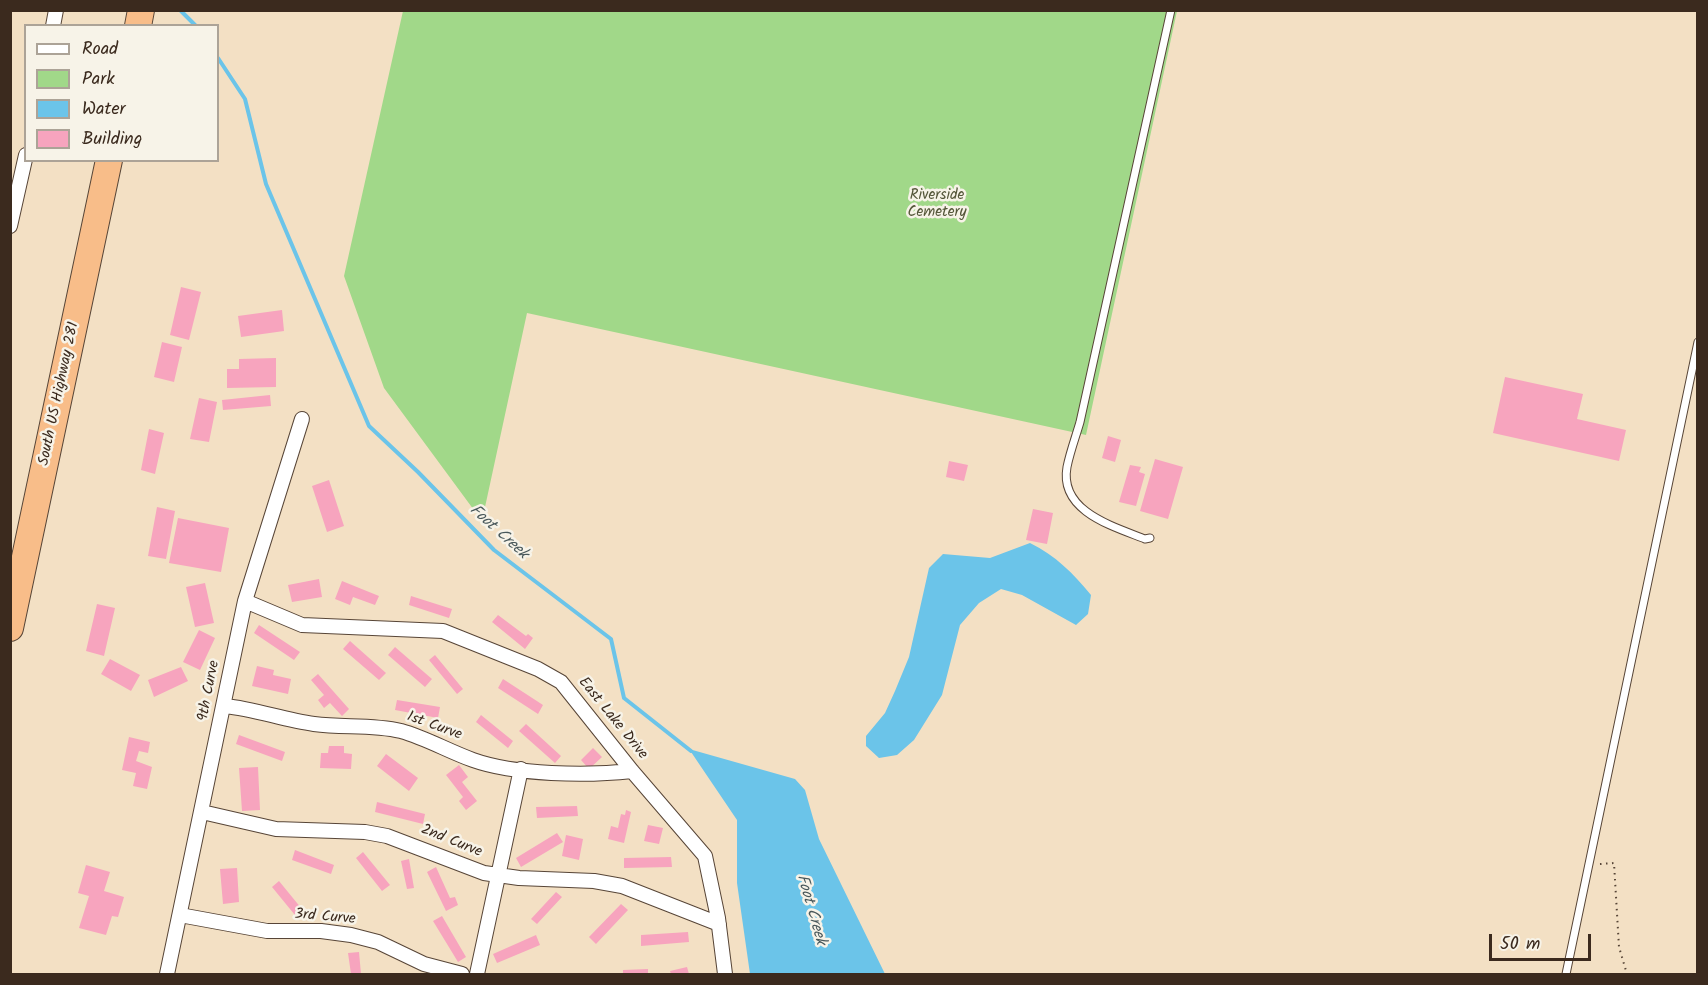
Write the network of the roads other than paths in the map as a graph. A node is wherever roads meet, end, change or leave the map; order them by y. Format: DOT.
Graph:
graph roads {
  1 [pos="1171,10"];
  2 [pos="24,162"];
  3 [pos="109,162"];
  4 [pos="10,226"];
  5 [pos="1698,342"];
  6 [pos="302,419"];
  7 [pos="1150,538"];
  8 [pos="244,601"];
  9 [pos="10,628"];
  10 [pos="225,706"];
  11 [pos="521,770"];
  12 [pos="632,771"];
  13 [pos="202,812"];
  14 [pos="499,875"];
  15 [pos="180,915"];
  16 [pos="718,924"];
  17 [pos="167,975"];
  18 [pos="462,975"];
  19 [pos="477,975"];
  20 [pos="724,975"];
  21 [pos="1566,975"];
  1 -- 7 [label="lane"];
  2 -- 4 [label="street"];
  3 -- 9 [label="highway, South US Highway 281"];
  5 -- 21 [label="lane"];
  6 -- 8 [label="street, 9th Curve"];
  8 -- 10 [label="street, 9th Curve"];
  8 -- 12 [label="street, East Lake Drive"];
  10 -- 11 [label="street, 1st Curve"];
  10 -- 13 [label="street, 9th Curve"];
  11 -- 12 [label="street, 1st Curve"];
  11 -- 14 [label="street"];
  12 -- 16 [label="street, East Lake Drive"];
  13 -- 14 [label="street, 2nd Curve"];
  13 -- 15 [label="street, 9th Curve"];
  14 -- 16 [label="street, 2nd Curve"];
  14 -- 19 [label="street"];
  15 -- 17 [label="street, 9th Curve"];
  15 -- 18 [label="street, 3rd Curve"];
  16 -- 20 [label="street, East Lake Drive"];
}
